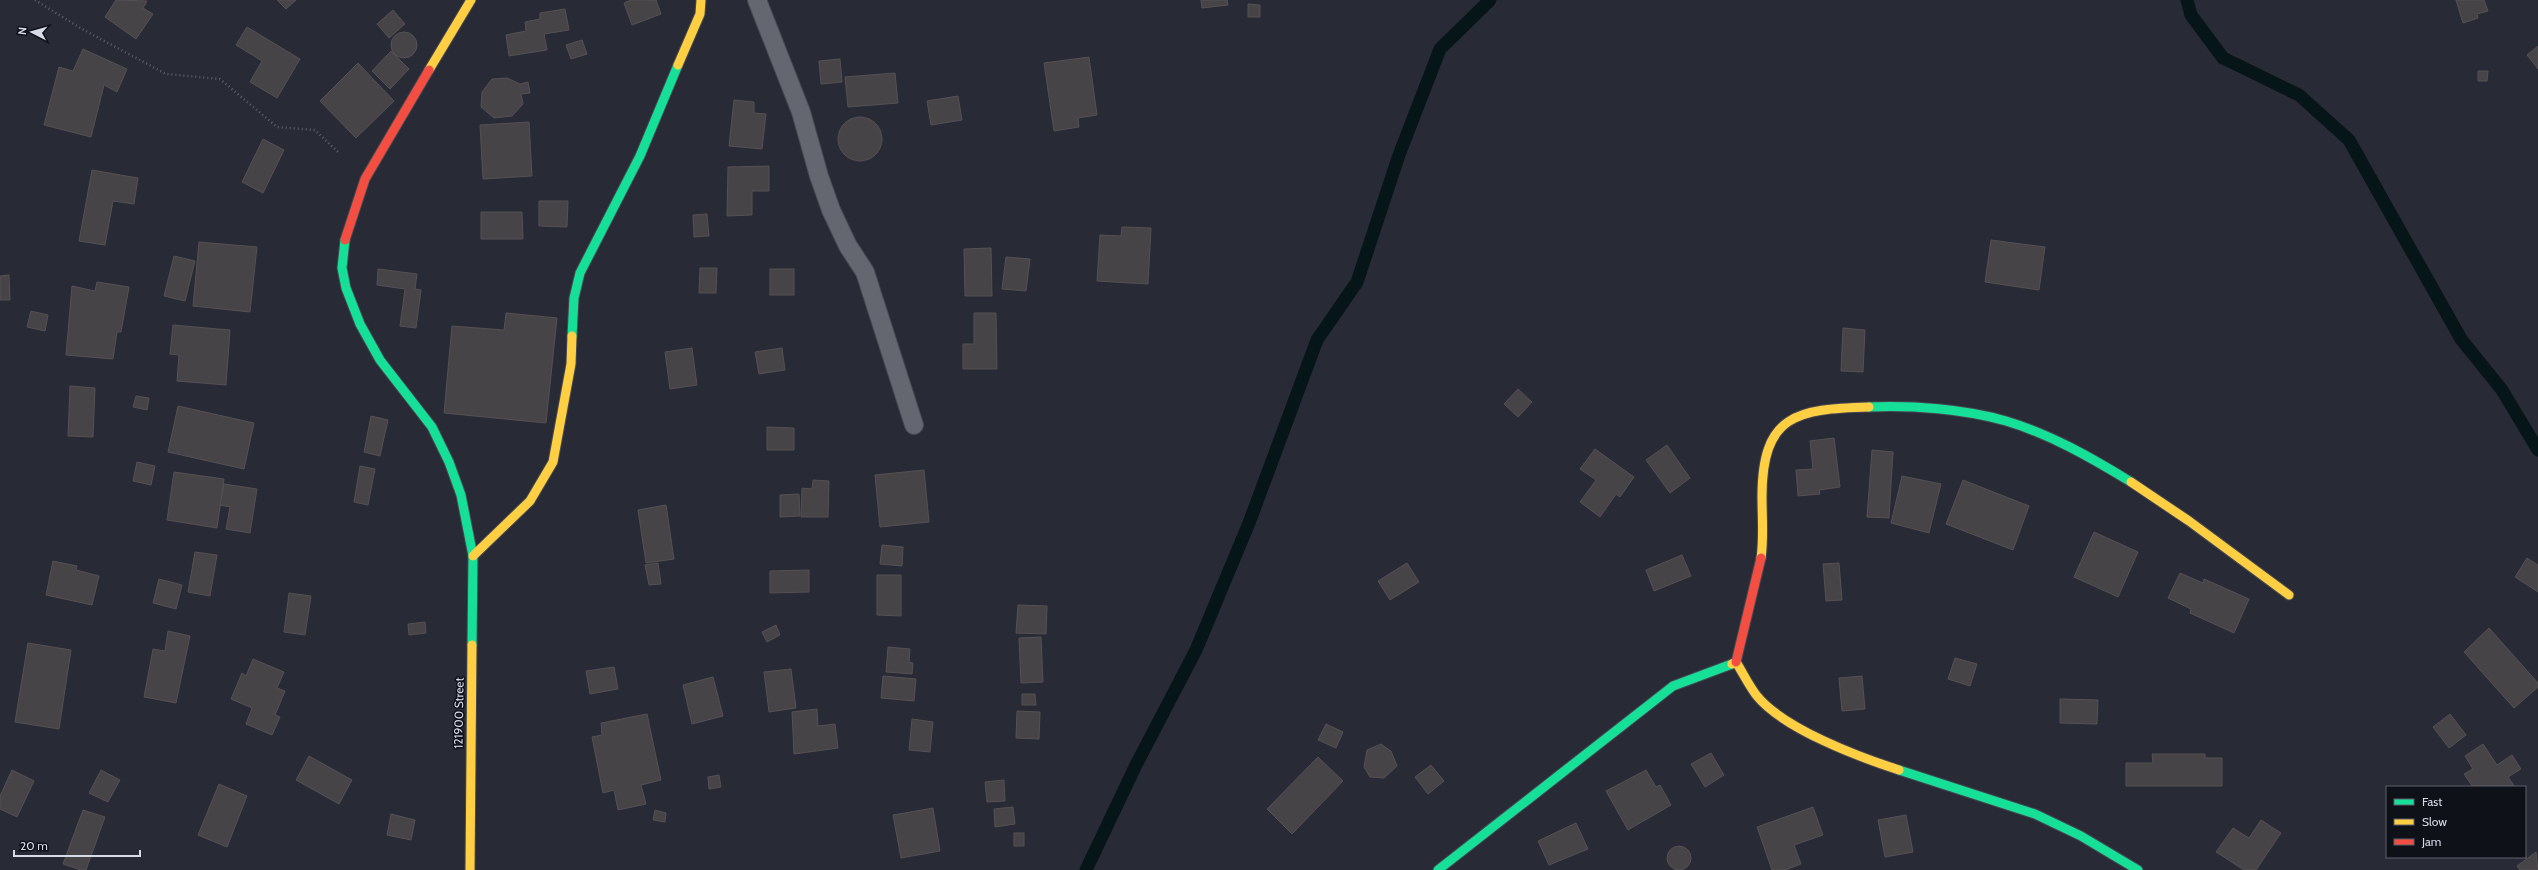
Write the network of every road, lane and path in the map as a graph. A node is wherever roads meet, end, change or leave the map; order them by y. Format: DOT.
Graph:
graph roads {
  1 [pos="35,0"];
  2 [pos="471,0"];
  3 [pos="701,0"];
  4 [pos="757,0"];
  5 [pos="365,179"];
  6 [pos="914,425"];
  7 [pos="473,556"];
  8 [pos="2289,595"];
  9 [pos="1736,662"];
  10 [pos="470,870"];
  11 [pos="1438,870"];
  12 [pos="2138,870"];
  1 -- 5 [label="path"];
  2 -- 5 [label="street, 121900 Street"];
  3 -- 7 [label="street"];
  4 -- 6 [label="lane"];
  5 -- 7 [label="street, 121900 Street"];
  7 -- 10 [label="street, 121900 Street"];
  8 -- 9 [label="street"];
  9 -- 11 [label="street"];
  9 -- 12 [label="street"];
}
